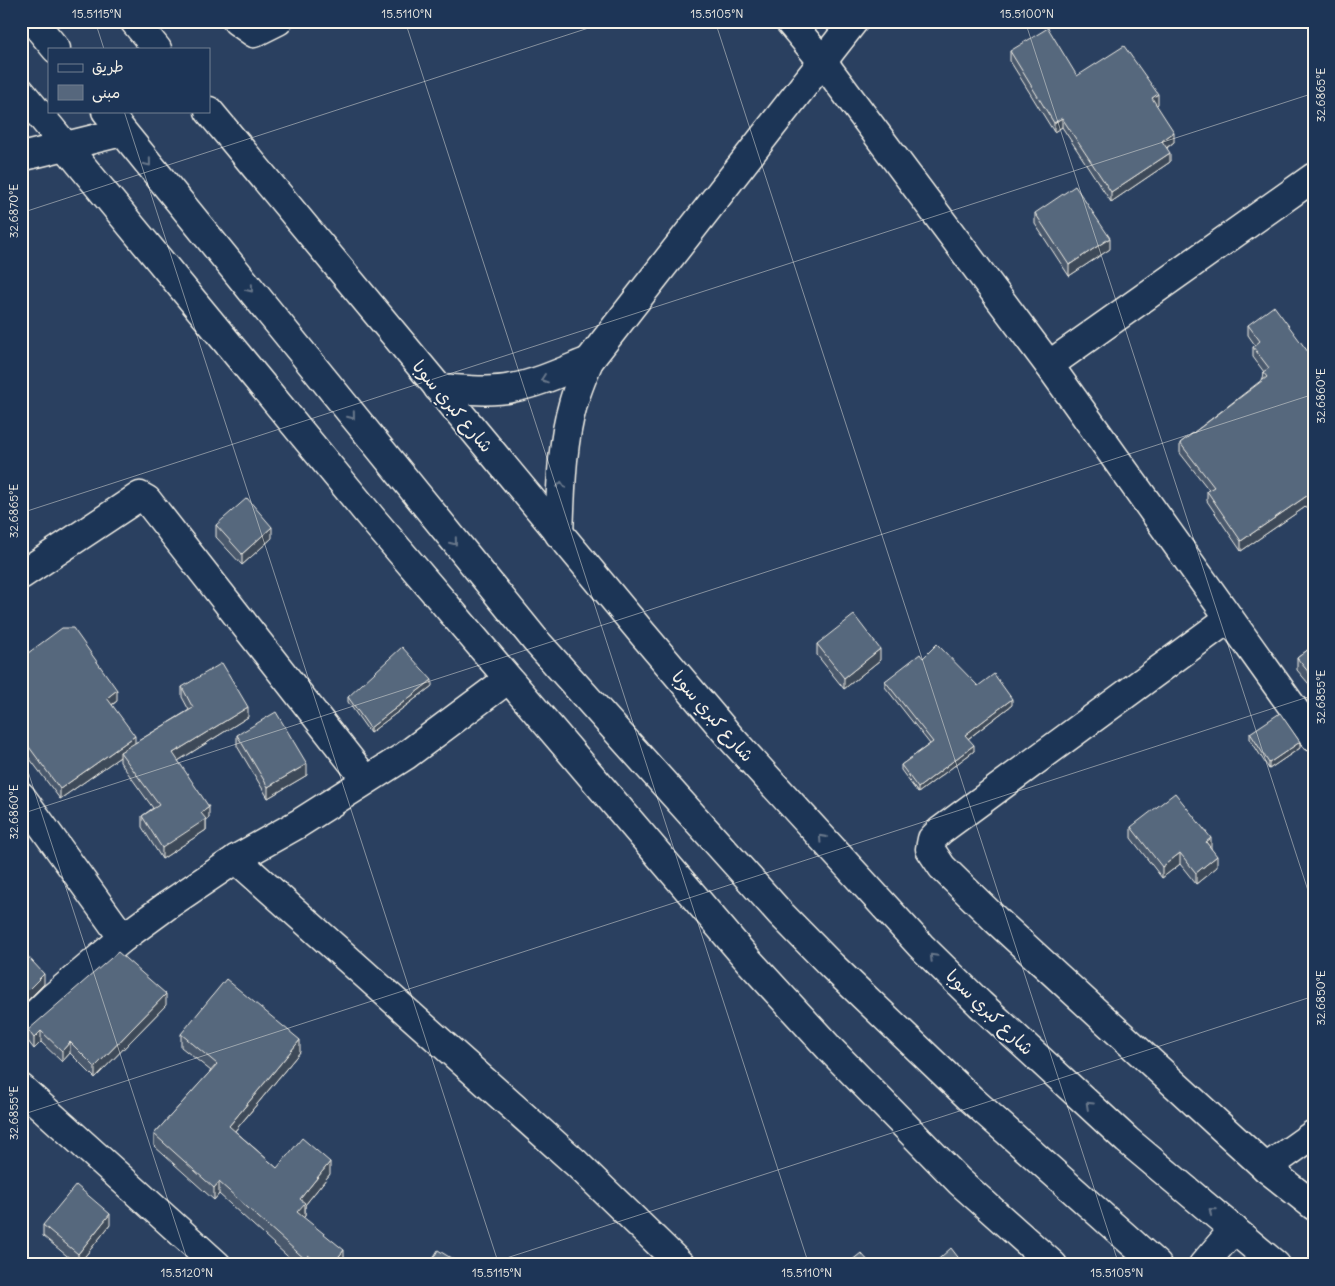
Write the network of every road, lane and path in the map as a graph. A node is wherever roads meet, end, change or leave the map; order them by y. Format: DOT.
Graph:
graph roads {
  1 [pos="34,21"];
  2 [pos="134,21"];
  3 [pos="237,21"];
  4 [pos="278,21"];
  5 [pos="789,21"];
  6 [pos="854,21"];
  7 [pos="55,48"];
  8 [pos="156,48"];
  9 [pos="823,62"];
  10 [pos="21,92"];
  11 [pos="210,112"];
  12 [pos="114,121"];
  13 [pos="66,144"];
  14 [pos="21,157"];
  15 [pos="1314,177"];
  16 [pos="589,361"];
  17 [pos="1050,365"];
  18 [pos="438,388"];
  19 [pos="559,534"];
  20 [pos="21,575"];
  21 [pos="1228,619"];
  22 [pos="507,680"];
  23 [pos="1314,737"];
  24 [pos="366,780"];
  25 [pos="21,796"];
  26 [pos="236,859"];
  27 [pos="123,938"];
  28 [pos="21,1028"];
  29 [pos="21,1088"];
  30 [pos="1314,1134"];
  31 [pos="1266,1168"];
  32 [pos="1314,1206"];
  33 [pos="1234,1229"];
  34 [pos="217,1265"];
  35 [pos="681,1265"];
  36 [pos="1053,1265"];
  37 [pos="1157,1265"];
  38 [pos="1203,1265"];
  39 [pos="1276,1265"];
  1 -- 7 [label="main road"];
  2 -- 8 [label="main road"];
  3 -- 4 [label="main road"];
  5 -- 9 [label="main road"];
  6 -- 9 [label="main road"];
  9 -- 16 [label="main road"];
  9 -- 17 [label="main road"];
  10 -- 13 [label="main road"];
  11 -- 18 [label="main road, شارع كبري سوبا"];
  12 -- 13 [label="main road"];
  12 -- 37 [label="main road, one-way"];
  13 -- 14 [label="main road"];
  13 -- 22 [label="main road"];
  15 -- 17 [label="main road"];
  16 -- 18 [label="main road, one-way"];
  19 -- 16 [label="main road, one-way"];
  17 -- 21 [label="main road"];
  18 -- 19 [label="main road, شارع كبري سوبا"];
  33 -- 19 [label="main road, شارع كبري سوبا, one-way"];
  20 -- 24 [label="main road"];
  21 -- 23 [label="main road"];
  21 -- 31 [label="main road"];
  22 -- 24 [label="main road"];
  22 -- 36 [label="main road"];
  24 -- 26 [label="main road"];
  25 -- 27 [label="main road"];
  26 -- 27 [label="main road"];
  26 -- 35 [label="main road"];
  27 -- 28 [label="main road"];
  29 -- 34 [label="main road"];
  30 -- 31 [label="main road"];
  31 -- 32 [label="main road"];
  33 -- 38 [label="main road"];
  33 -- 39 [label="main road, شارع كبري سوبا"];
}
